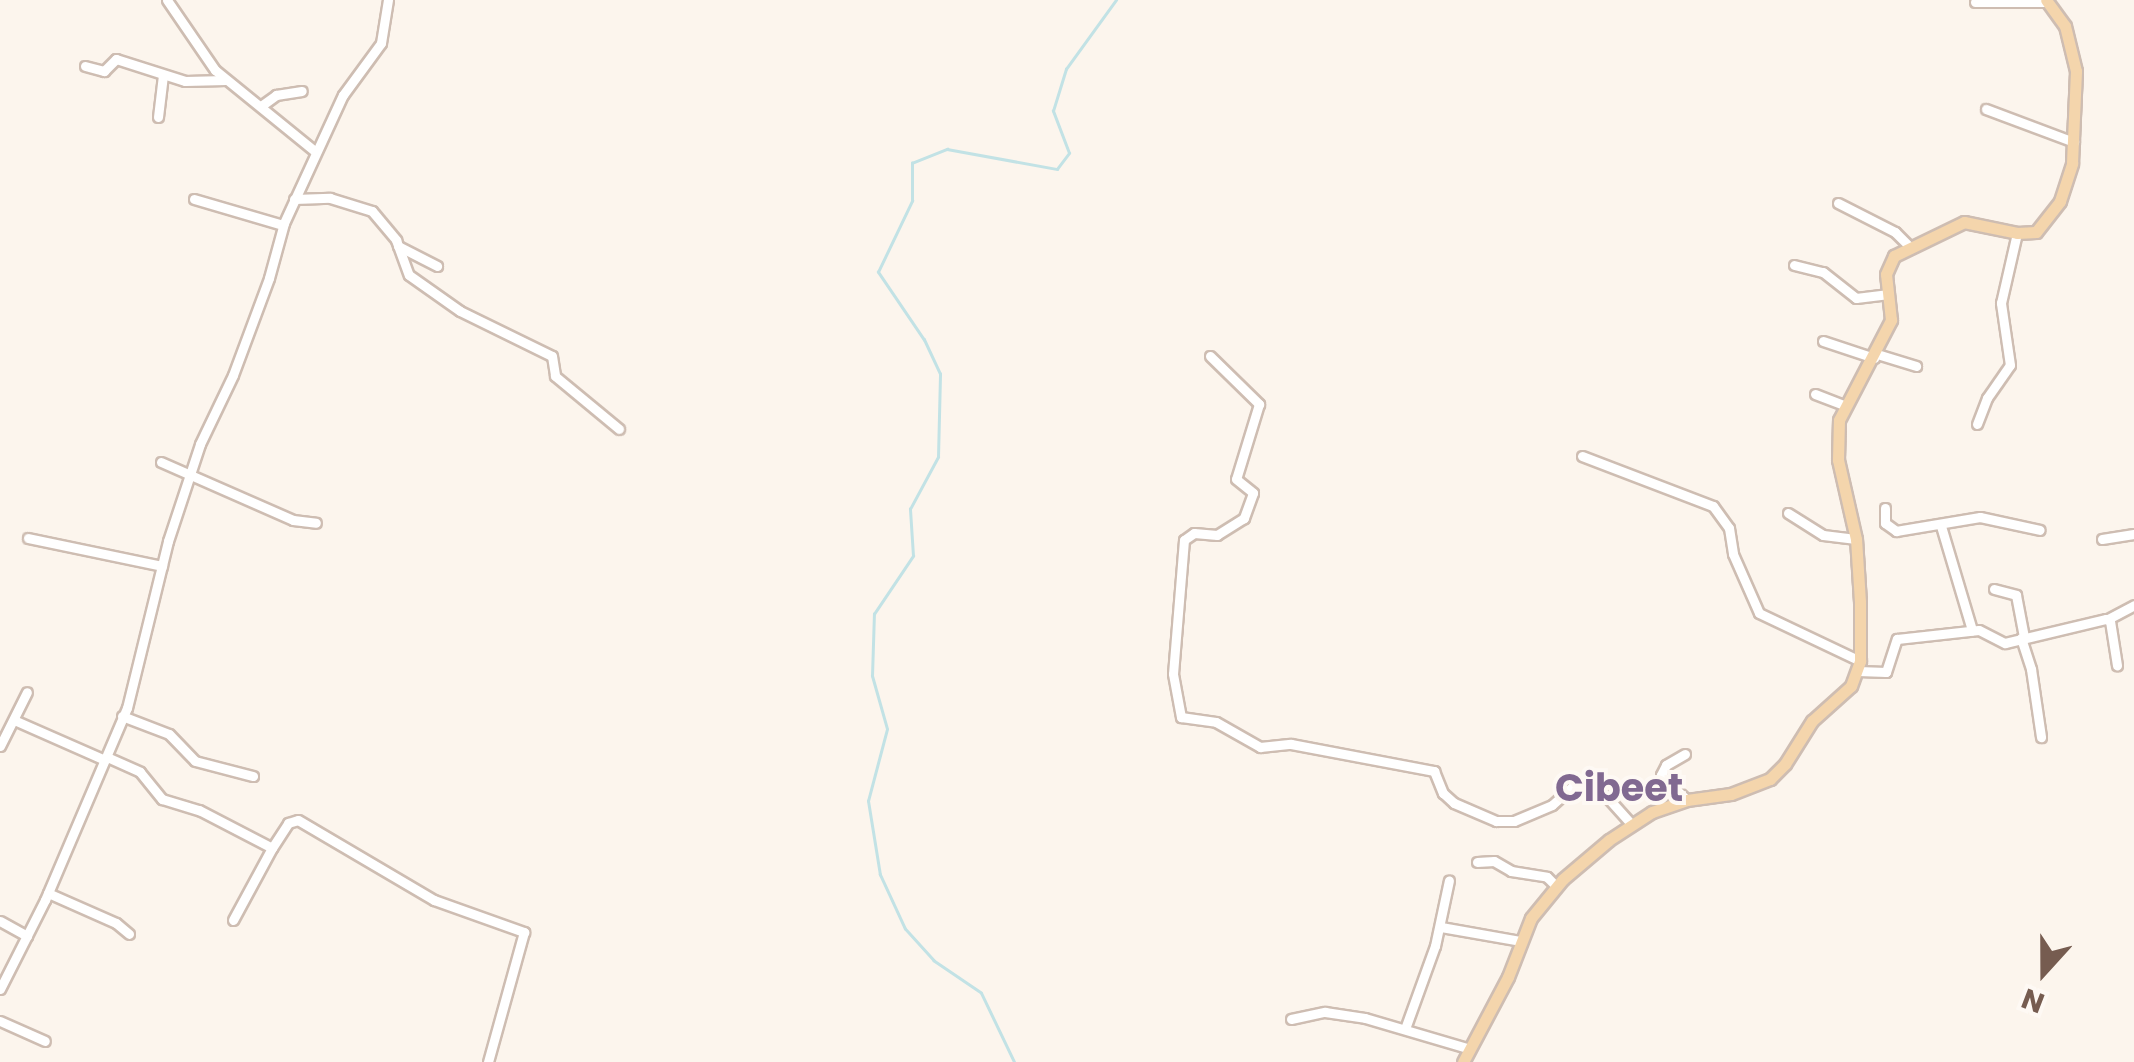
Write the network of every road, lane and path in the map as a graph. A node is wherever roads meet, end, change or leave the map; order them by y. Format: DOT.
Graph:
graph roads {
  1 [pos="167,0"];
  2 [pos="388,0"];
  3 [pos="2047,1"];
  4 [pos="1975,2"];
  5 [pos="85,66"];
  6 [pos="162,75"];
  7 [pos="226,80"];
  8 [pos="302,90"];
  9 [pos="260,106"];
  10 [pos="1986,108"];
  11 [pos="158,117"];
  12 [pos="2074,142"];
  13 [pos="316,152"];
  14 [pos="194,199"];
  15 [pos="294,200"];
  16 [pos="1838,202"];
  17 [pos="283,225"];
  18 [pos="2016,233"];
  19 [pos="398,246"];
  20 [pos="1909,246"];
  21 [pos="437,266"];
  22 [pos="1794,266"];
  23 [pos="1889,294"];
  24 [pos="1823,341"];
  25 [pos="1210,356"];
  26 [pos="1875,356"];
  27 [pos="1916,366"];
  28 [pos="1815,394"];
  29 [pos="1844,405"];
  30 [pos="1977,424"];
  31 [pos="620,429"];
  32 [pos="1582,456"];
  33 [pos="161,462"];
  34 [pos="190,478"];
  35 [pos="1885,508"];
  36 [pos="1788,513"];
  37 [pos="316,523"];
  38 [pos="1941,526"];
  39 [pos="2040,530"];
  40 [pos="2134,534"];
  41 [pos="28,538"];
  42 [pos="1856,539"];
  43 [pos="2102,539"];
  44 [pos="162,566"];
  45 [pos="1994,589"];
  46 [pos="2134,605"];
  47 [pos="2108,619"];
  48 [pos="1972,630"];
  49 [pos="2023,637"];
  50 [pos="2117,665"];
  51 [pos="1859,666"];
  52 [pos="27,692"];
  53 [pos="122,716"];
  54 [pos="14,720"];
  55 [pos="2040,737"];
  56 [pos="0,746"];
  57 [pos="1685,754"];
  58 [pos="106,759"];
  59 [pos="253,776"];
  60 [pos="1688,800"];
  61 [pos="1631,824"];
  62 [pos="272,848"];
  63 [pos="1477,862"];
  64 [pos="1450,880"];
  65 [pos="1556,886"];
  66 [pos="48,893"];
  67 [pos="234,920"];
  68 [pos="0,921"];
  69 [pos="1441,927"];
  70 [pos="128,934"];
  71 [pos="26,936"];
  72 [pos="1520,941"];
  73 [pos="0,988"];
  74 [pos="1291,1019"];
  75 [pos="0,1021"];
  76 [pos="1406,1026"];
  77 [pos="45,1041"];
  78 [pos="1470,1049"];
  79 [pos="488,1062"];
  80 [pos="1463,1062"];
  1 -- 7 [label="street"];
  2 -- 13 [label="street"];
  3 -- 4 [label="street"];
  3 -- 12 [label="main road"];
  5 -- 6 [label="street"];
  6 -- 7 [label="street"];
  6 -- 11 [label="street"];
  7 -- 9 [label="street"];
  8 -- 9 [label="street"];
  9 -- 13 [label="street"];
  10 -- 12 [label="street"];
  12 -- 18 [label="main road"];
  13 -- 15 [label="street"];
  14 -- 17 [label="street"];
  15 -- 17 [label="street"];
  15 -- 19 [label="street"];
  16 -- 20 [label="street"];
  17 -- 34 [label="street"];
  18 -- 20 [label="main road"];
  18 -- 30 [label="street"];
  19 -- 21 [label="street"];
  19 -- 31 [label="street"];
  20 -- 23 [label="main road"];
  22 -- 23 [label="street"];
  23 -- 26 [label="main road"];
  24 -- 26 [label="street"];
  25 -- 61 [label="street"];
  26 -- 27 [label="street"];
  26 -- 29 [label="main road"];
  28 -- 29 [label="street"];
  29 -- 42 [label="main road"];
  32 -- 51 [label="street"];
  33 -- 34 [label="street"];
  34 -- 37 [label="street"];
  34 -- 44 [label="street"];
  35 -- 38 [label="street"];
  36 -- 42 [label="street"];
  38 -- 39 [label="street"];
  38 -- 48 [label="street"];
  40 -- 43 [label="street"];
  41 -- 44 [label="street"];
  42 -- 51 [label="main road"];
  44 -- 53 [label="street"];
  45 -- 49 [label="street"];
  46 -- 47 [label="street"];
  47 -- 49 [label="street"];
  47 -- 50 [label="street"];
  48 -- 49 [label="street"];
  48 -- 51 [label="street"];
  49 -- 55 [label="street"];
  51 -- 60 [label="main road"];
  52 -- 54 [label="street"];
  53 -- 58 [label="street"];
  53 -- 59 [label="street"];
  54 -- 56 [label="street"];
  54 -- 58 [label="street"];
  57 -- 60 [label="street"];
  58 -- 62 [label="street"];
  58 -- 66 [label="street"];
  60 -- 61 [label="main road"];
  61 -- 65 [label="main road"];
  62 -- 67 [label="street"];
  62 -- 79 [label="street"];
  63 -- 65 [label="street"];
  64 -- 69 [label="street"];
  65 -- 72 [label="main road"];
  66 -- 70 [label="street"];
  66 -- 71 [label="street"];
  68 -- 71 [label="street"];
  69 -- 72 [label="street"];
  69 -- 76 [label="street"];
  71 -- 73 [label="street"];
  72 -- 78 [label="main road"];
  74 -- 76 [label="street"];
  75 -- 77 [label="street"];
  76 -- 78 [label="street"];
  78 -- 80 [label="main road"];
}
